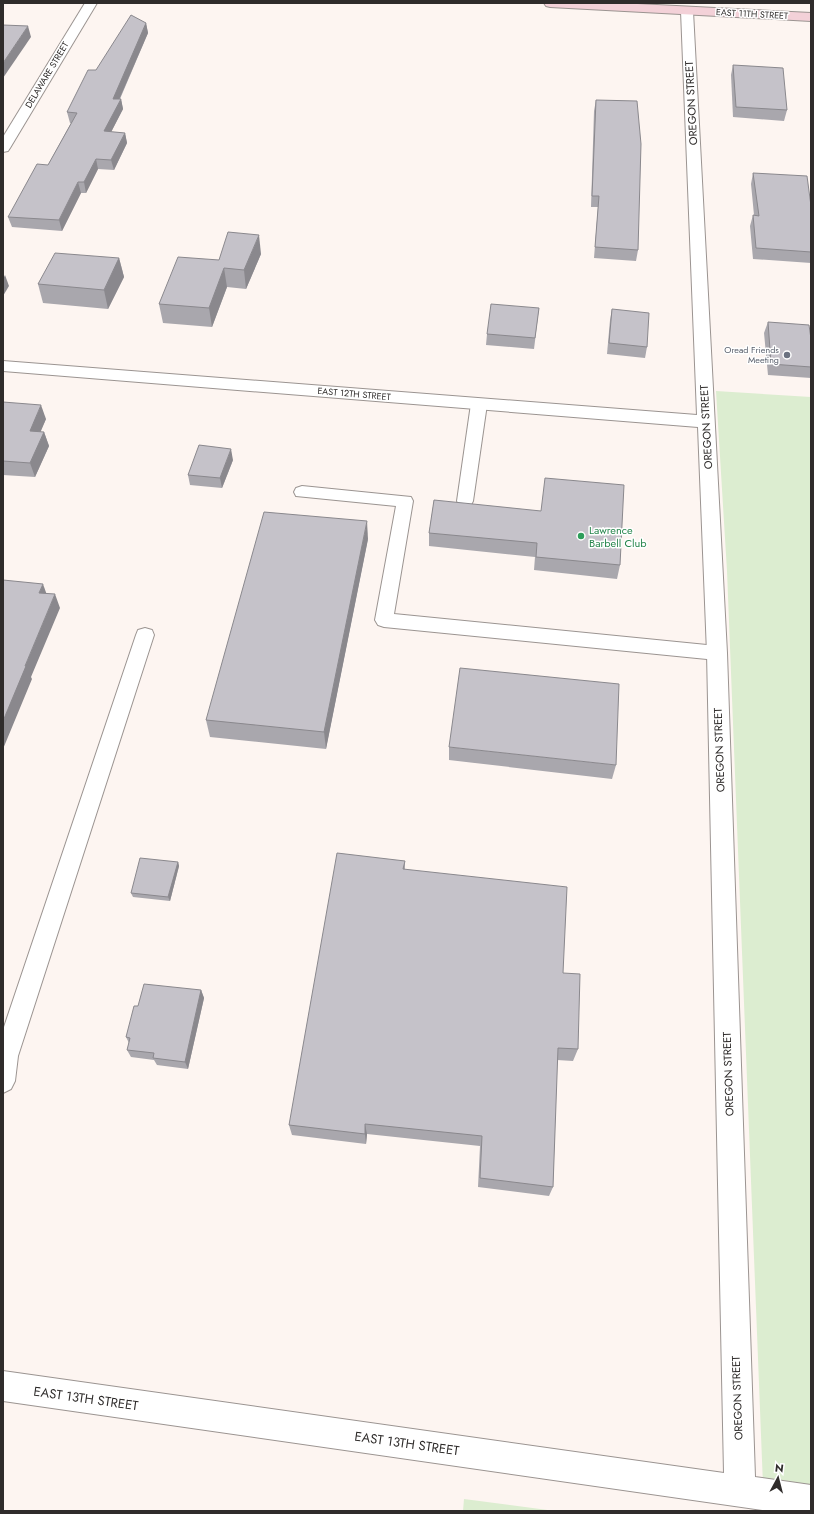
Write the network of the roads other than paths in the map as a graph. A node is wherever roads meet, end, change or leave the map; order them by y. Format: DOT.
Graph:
graph roads {
  1 [pos="91,3"];
  2 [pos="550,3"];
  3 [pos="687,11"];
  4 [pos="811,17"];
  5 [pos="3,148"];
  6 [pos="3,366"];
  7 [pos="479,404"];
  8 [pos="706,422"];
  9 [pos="302,492"];
  10 [pos="465,501"];
  11 [pos="145,636"];
  12 [pos="716,653"];
  13 [pos="3,1081"];
  14 [pos="3,1386"];
  15 [pos="740,1491"];
  16 [pos="811,1501"];
  1 -- 5 [label="street, DELAWARE STREET"];
  2 -- 3 [label="main road, EAST 11TH STREET"];
  3 -- 4 [label="main road, EAST 11TH STREET"];
  3 -- 8 [label="street, OREGON STREET"];
  6 -- 7 [label="street, EAST 12TH STREET"];
  7 -- 8 [label="street, EAST 12TH STREET"];
  7 -- 10 [label="lane"];
  8 -- 12 [label="street, OREGON STREET"];
  9 -- 12 [label="lane"];
  11 -- 13 [label="lane"];
  12 -- 15 [label="street, OREGON STREET"];
  14 -- 15 [label="street, EAST 13TH STREET"];
  15 -- 16 [label="street, EAST 13TH STREET"];
}
